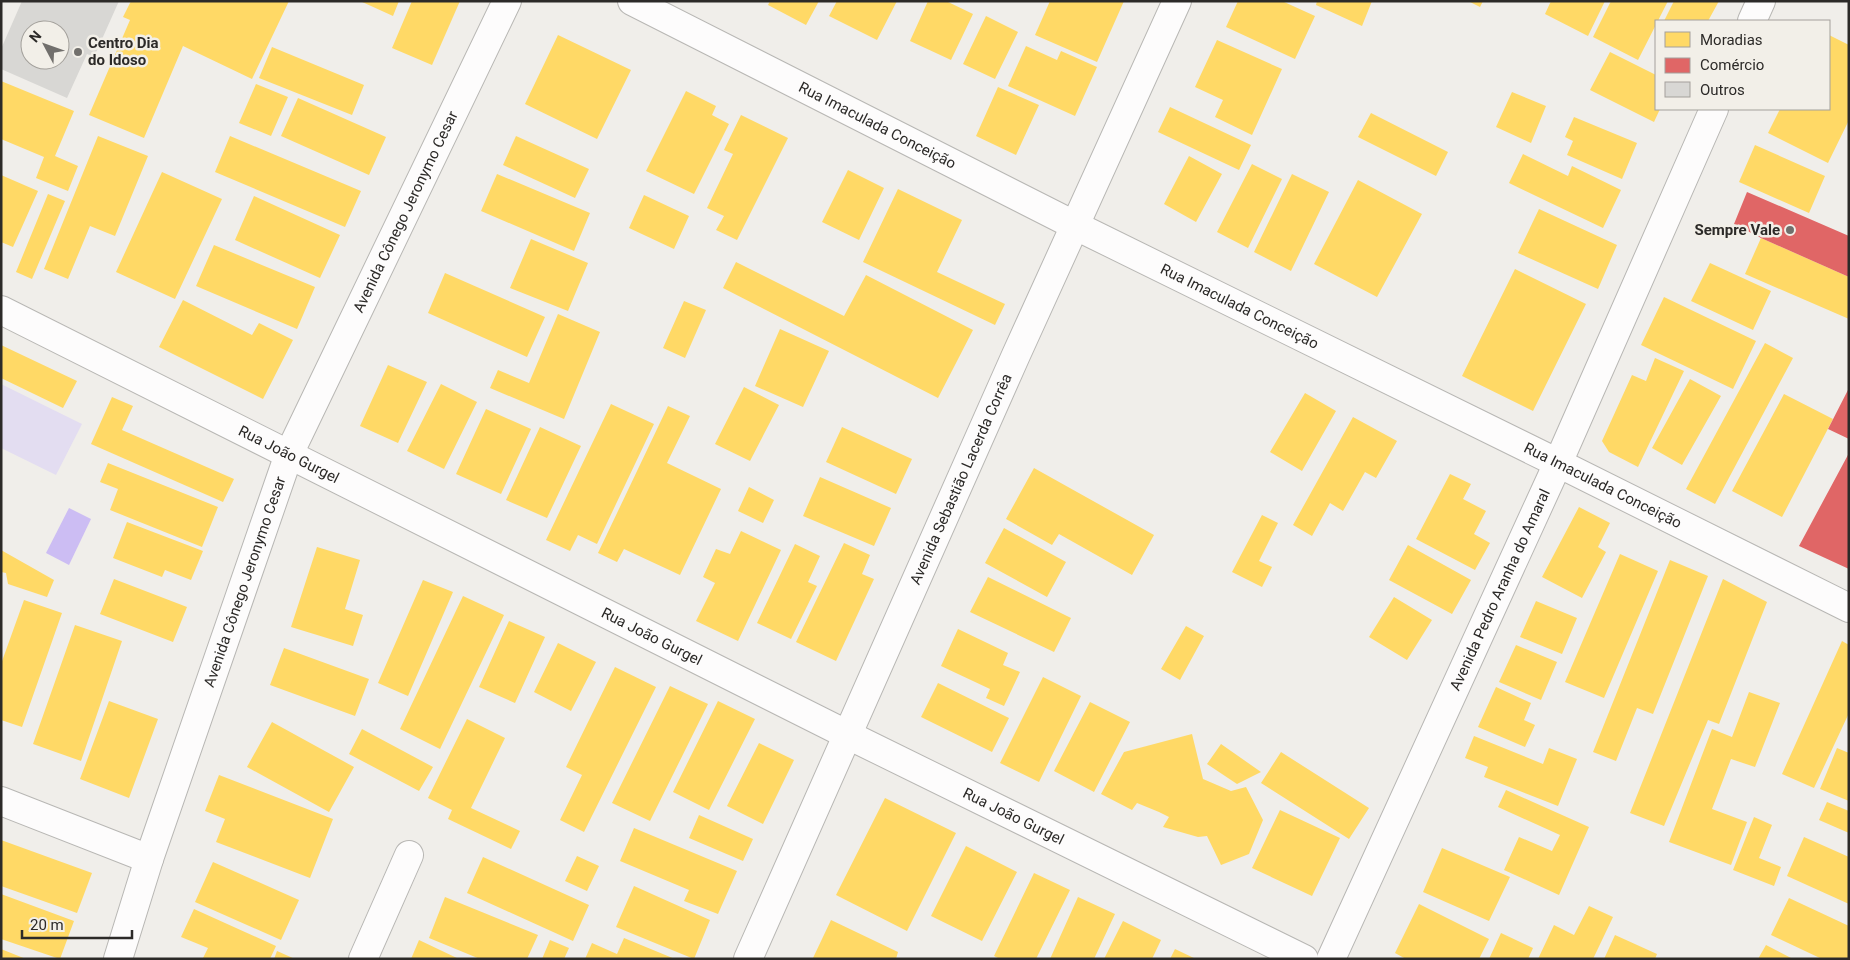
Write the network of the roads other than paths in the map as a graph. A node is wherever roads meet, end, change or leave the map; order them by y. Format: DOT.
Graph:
graph roads {
  1 [pos="506,1"];
  2 [pos="632,1"];
  3 [pos="1177,1"];
  4 [pos="1761,1"];
  5 [pos="1752,20"];
  6 [pos="1714,110"];
  7 [pos="1076,226"];
  8 [pos="1,310"];
  9 [pos="290,454"];
  10 [pos="1558,462"];
  11 [pos="1849,608"];
  12 [pos="848,735"];
  13 [pos="1,801"];
  14 [pos="409,855"];
  15 [pos="148,859"];
  16 [pos="118,959"];
  17 [pos="363,959"];
  18 [pos="748,959"];
  19 [pos="1304,959"];
  20 [pos="1331,959"];
  1 -- 9 [label="street, Avenida Cônego Jeronymo Cesar"];
  2 -- 7 [label="street, Rua Imaculada Conceição"];
  3 -- 7 [label="street, Avenida Sebastião Lacerda Corrêa"];
  4 -- 5 [label="street"];
  6 -- 10 [label="street, Avenida Pedro Aranha do Amaral"];
  7 -- 10 [label="street, Rua Imaculada Conceição"];
  7 -- 12 [label="street, Avenida Sebastião Lacerda Corrêa"];
  8 -- 9 [label="street, Rua João Gurgel"];
  9 -- 12 [label="street, Rua João Gurgel"];
  9 -- 15 [label="street, Avenida Cônego Jeronymo Cesar"];
  10 -- 11 [label="street, Rua Imaculada Conceição"];
  10 -- 20 [label="street, Avenida Pedro Aranha do Amaral"];
  12 -- 18 [label="street, Avenida Sebastião Lacerda Corrêa"];
  12 -- 19 [label="street, Rua João Gurgel"];
  13 -- 15 [label="street"];
  14 -- 17 [label="street"];
  15 -- 16 [label="street, Avenida Cônego Jeronymo Cesar"];
}
